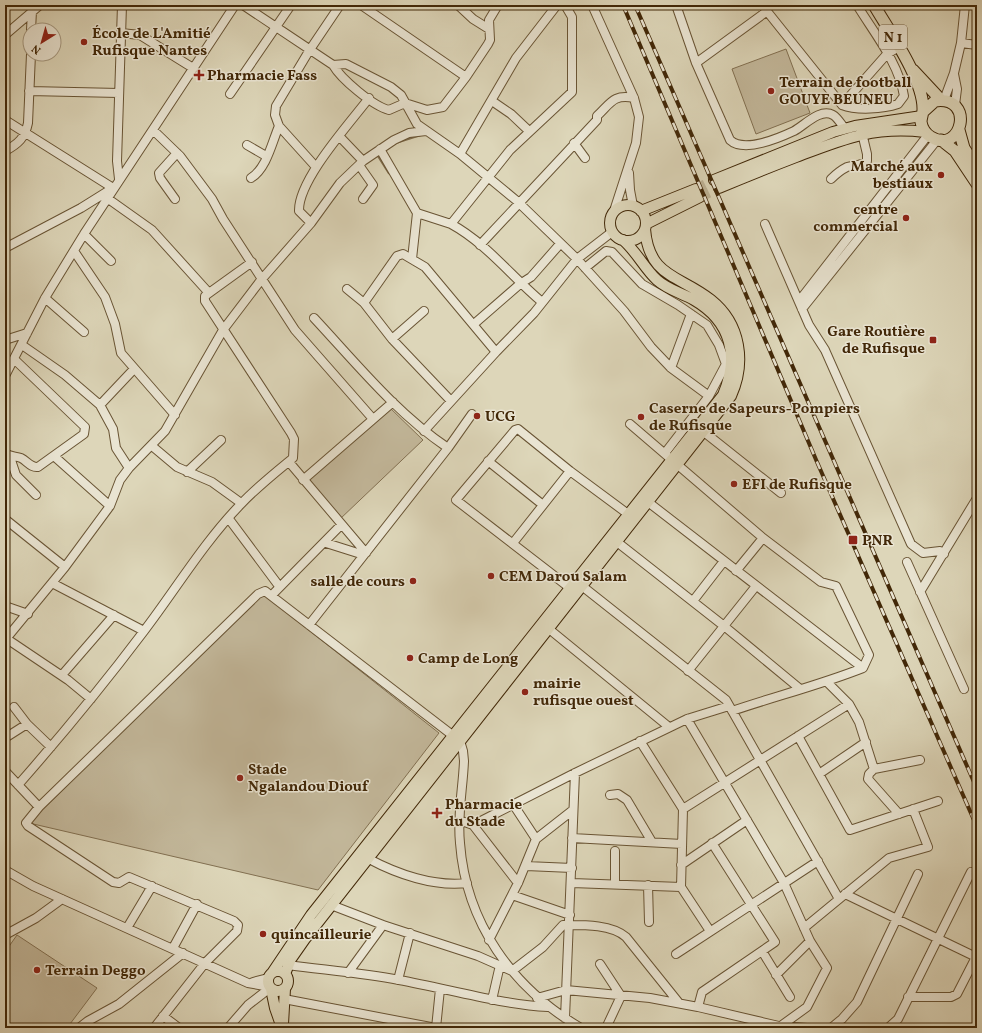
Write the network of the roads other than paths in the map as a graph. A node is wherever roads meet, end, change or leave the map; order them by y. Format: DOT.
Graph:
graph roads {
  1 [pos="40,5"];
  2 [pos="122,5"];
  3 [pos="235,5"];
  4 [pos="243,5"];
  5 [pos="291,5"];
  6 [pos="340,5"];
  7 [pos="361,5"];
  8 [pos="458,5"];
  9 [pos="498,5"];
  10 [pos="557,5"];
  11 [pos="565,5"];
  12 [pos="592,5"];
  13 [pos="676,5"];
  14 [pos="857,5"];
  15 [pos="874,5"];
  16 [pos="965,5"];
  17 [pos="764,8"];
  18 [pos="32,11"];
  19 [pos="32,22"];
  20 [pos="276,28"];
  21 [pos="489,30"];
  22 [pos="121,33"];
  23 [pos="5,35"];
  24 [pos="961,43"];
  25 [pos="977,45"];
  26 [pos="899,47"];
  27 [pos="309,51"];
  28 [pos="887,54"];
  29 [pos="31,62"];
  30 [pos="696,63"];
  31 [pos="333,65"];
  32 [pos="193,68"];
  33 [pos="912,70"];
  34 [pos="954,73"];
  35 [pos="466,77"];
  36 [pos="29,91"];
  37 [pos="119,93"];
  38 [pos="230,94"];
  39 [pos="369,98"];
  40 [pos="634,98"];
  41 [pos="942,100"];
  42 [pos="492,101"];
  43 [pos="405,103"];
  44 [pos="842,105"];
  45 [pos="955,105"];
  46 [pos="923,113"];
  47 [pos="5,120"];
  48 [pos="279,126"];
  49 [pos="845,129"];
  50 [pos="153,130"];
  51 [pos="959,130"];
  52 [pos="426,131"];
  53 [pos="529,131"];
  54 [pos="862,133"];
  55 [pos="26,134"];
  56 [pos="340,136"];
  57 [pos="933,137"];
  58 [pos="574,143"];
  59 [pos="247,145"];
  60 [pos="380,149"];
  61 [pos="5,151"];
  62 [pos="177,153"];
  63 [pos="460,154"];
  64 [pos="266,156"];
  65 [pos="585,158"];
  66 [pos="361,163"];
  67 [pos="316,167"];
  68 [pos="977,168"];
  69 [pos="629,170"];
  70 [pos="489,176"];
  71 [pos="250,178"];
  72 [pos="119,179"];
  73 [pos="831,179"];
  74 [pos="977,184"];
  75 [pos="113,188"];
  76 [pos="107,198"];
  77 [pos="175,199"];
  78 [pos="363,199"];
  79 [pos="518,204"];
  80 [pos="637,209"];
  81 [pos="417,212"];
  82 [pos="613,214"];
  83 [pos="311,223"];
  84 [pos="451,224"];
  85 [pos="765,224"];
  86 [pos="645,226"];
  87 [pos="612,232"];
  88 [pos="84,234"];
  89 [pos="622,240"];
  90 [pos="560,244"];
  91 [pos="480,245"];
  92 [pos="5,248"];
  93 [pos="74,251"];
  94 [pos="412,259"];
  95 [pos="576,259"];
  96 [pos="111,261"];
  97 [pos="252,262"];
  98 [pos="585,268"];
  99 [pos="262,280"];
  100 [pos="520,284"];
  101 [pos="347,290"];
  102 [pos="209,293"];
  103 [pos="45,298"];
  104 [pos="798,301"];
  105 [pos="542,302"];
  106 [pos="364,303"];
  107 [pos="802,309"];
  108 [pos="424,311"];
  109 [pos="691,314"];
  110 [pos="314,318"];
  111 [pos="474,324"];
  112 [pos="223,330"];
  113 [pos="84,332"];
  114 [pos="28,333"];
  115 [pos="392,339"];
  116 [pos="5,340"];
  117 [pos="22,345"];
  118 [pos="496,352"];
  119 [pos="14,359"];
  120 [pos="728,362"];
  121 [pos="671,368"];
  122 [pos="134,369"];
  123 [pos="5,376"];
  124 [pos="709,396"];
  125 [pos="451,401"];
  126 [pos="393,402"];
  127 [pos="100,405"];
  128 [pos="472,414"];
  129 [pos="175,416"];
  130 [pos="373,419"];
  131 [pos="630,424"];
  132 [pos="424,432"];
  133 [pos="704,432"];
  134 [pos="221,440"];
  135 [pos="152,446"];
  136 [pos="448,448"];
  137 [pos="8,455"];
  138 [pos="55,457"];
  139 [pos="672,459"];
  140 [pos="488,461"];
  141 [pos="289,462"];
  142 [pos="129,468"];
  143 [pos="570,471"];
  144 [pos="187,472"];
  145 [pos="304,480"];
  146 [pos="781,494"];
  147 [pos="36,495"];
  148 [pos="977,498"];
  149 [pos="648,502"];
  150 [pos="242,503"];
  151 [pos="543,505"];
  152 [pos="110,506"];
  153 [pos="628,514"];
  154 [pos="5,519"];
  155 [pos="229,519"];
  156 [pos="342,524"];
  157 [pos="763,538"];
  158 [pos="617,542"];
  159 [pos="326,543"];
  160 [pos="513,543"];
  161 [pos="365,554"];
  162 [pos="944,554"];
  163 [pos="724,561"];
  164 [pos="907,562"];
  165 [pos="65,567"];
  166 [pos="736,571"];
  167 [pos="52,583"];
  168 [pos="279,586"];
  169 [pos="582,586"];
  170 [pos="756,586"];
  171 [pos="570,588"];
  172 [pos="920,592"];
  173 [pos="272,595"];
  174 [pos="693,601"];
  175 [pos="5,606"];
  176 [pos="28,614"];
  177 [pos="114,615"];
  178 [pos="309,625"];
  179 [pos="724,626"];
  180 [pos="549,629"];
  181 [pos="144,631"];
  182 [pos="6,640"];
  183 [pos="863,668"];
  184 [pos="688,670"];
  185 [pos="62,675"];
  186 [pos="827,682"];
  187 [pos="799,688"];
  188 [pos="964,689"];
  189 [pos="91,698"];
  190 [pos="849,704"];
  191 [pos="14,707"];
  192 [pos="731,709"];
  193 [pos="687,719"];
  194 [pos="27,724"];
  195 [pos="669,727"];
  196 [pos="798,736"];
  197 [pos="5,738"];
  198 [pos="457,739"];
  199 [pos="640,740"];
  200 [pos="866,742"];
  201 [pos="51,747"];
  202 [pos="760,760"];
  203 [pos="920,760"];
  204 [pos="874,769"];
  205 [pos="5,771"];
  206 [pos="575,772"];
  207 [pos="819,774"];
  208 [pos="724,783"];
  209 [pos="18,785"];
  210 [pos="610,795"];
  211 [pos="938,801"];
  212 [pos="513,804"];
  213 [pos="39,807"];
  214 [pos="683,809"];
  215 [pos="912,809"];
  216 [pos="573,810"];
  217 [pos="899,814"];
  218 [pos="459,820"];
  219 [pos="746,820"];
  220 [pos="472,825"];
  221 [pos="572,838"];
  222 [pos="536,839"];
  223 [pos="652,842"];
  224 [pos="712,843"];
  225 [pos="682,844"];
  226 [pos="615,851"];
  227 [pos="369,858"];
  228 [pos="818,861"];
  229 [pos="681,865"];
  230 [pos="526,866"];
  231 [pos="572,868"];
  232 [pos="5,870"];
  233 [pos="971,872"];
  234 [pos="918,874"];
  235 [pos="518,883"];
  236 [pos="572,883"];
  237 [pos="784,883"];
  238 [pos="467,884"];
  239 [pos="615,884"];
  240 [pos="648,885"];
  241 [pos="152,886"];
  242 [pos="680,886"];
  243 [pos="512,895"];
  244 [pos="842,896"];
  245 [pos="62,899"];
  246 [pos="197,904"];
  247 [pos="751,904"];
  248 [pos="331,905"];
  249 [pos="570,915"];
  250 [pos="896,919"];
  251 [pos="649,922"];
  252 [pos="383,925"];
  253 [pos="570,925"];
  254 [pos="127,928"];
  255 [pos="804,928"];
  256 [pos="710,930"];
  257 [pos="410,933"];
  258 [pos="5,935"];
  259 [pos="938,938"];
  260 [pos="489,940"];
  261 [pos="810,941"];
  262 [pos="173,948"];
  263 [pos="762,951"];
  264 [pos="183,953"];
  265 [pos="676,954"];
  266 [pos="976,956"];
  267 [pos="205,963"];
  268 [pos="600,964"];
  269 [pos="500,965"];
  270 [pos="287,969"];
  271 [pos="512,971"];
  272 [pos="348,973"];
  273 [pos="776,974"];
  274 [pos="398,980"];
  275 [pos="270,983"];
  276 [pos="440,989"];
  277 [pos="566,990"];
  278 [pos="285,994"];
  279 [pos="621,996"];
  280 [pos="790,997"];
  281 [pos="908,997"];
  282 [pos="537,998"];
  283 [pos="492,1000"];
  284 [pos="679,1003"];
  285 [pos="549,1007"];
  286 [pos="698,1007"];
  287 [pos="163,1016"];
  288 [pos="565,1018"];
  289 [pos="413,1024"];
  290 [pos="576,1027"];
  291 [pos="779,1027"];
  292 [pos="79,1028"];
  293 [pos="154,1028"];
  294 [pos="179,1028"];
  295 [pos="228,1028"];
  296 [pos="283,1028"];
  297 [pos="401,1028"];
  298 [pos="436,1028"];
  299 [pos="606,1028"];
  300 [pos="807,1028"];
  301 [pos="831,1028"];
  302 [pos="888,1028"];
  1 -- 18 [label="street"];
  2 -- 22 [label="street"];
  3 -- 32 [label="street"];
  4 -- 20 [label="street"];
  5 -- 20 [label="street"];
  6 -- 27 [label="street"];
  7 -- 35 [label="street"];
  8 -- 21 [label="street"];
  9 -- 21 [label="street"];
  10 -- 42 [label="street"];
  11 -- 53 [label="street"];
  12 -- 40 [label="street"];
  13 -- 30 [label="street"];
  14 -- 28 [label="street"];
  15 -- 26 [label="highway, N 1"];
  16 -- 24 [label="street"];
  17 -- 30 [label="street"];
  17 -- 44 [label="street"];
  18 -- 19 [label="street"];
  18 -- 23 [label="street"];
  20 -- 27 [label="street"];
  20 -- 38 [label="street"];
  21 -- 35 [label="street"];
  22 -- 32 [label="street"];
  22 -- 37 [label="street"];
  24 -- 25 [label="street"];
  24 -- 34 [label="street"];
  26 -- 28 [label="street"];
  26 -- 33 [label="highway, N 1"];
  27 -- 31 [label="street"];
  27 -- 48 [label="street"];
  28 -- 44 [label="street"];
  28 -- 44 [label="street"];
  29 -- 36 [label="street"];
  30 -- 49 [label="street"];
  31 -- 39 [label="street"];
  31 -- 43 [label="street"];
  32 -- 50 [label="street"];
  33 -- 41 [label="highway, N 1"];
  33 -- 46 [label="highway"];
  34 -- 41 [label="street"];
  34 -- 45 [label="street"];
  35 -- 43 [label="street"];
  36 -- 37 [label="street"];
  36 -- 55 [label="street"];
  37 -- 72 [label="street"];
  39 -- 43 [label="street"];
  39 -- 56 [label="street"];
  40 -- 58 [label="street"];
  40 -- 69 [label="street"];
  41 -- 45 [label="highway, N 1"];
  41 -- 46 [label="highway"];
  42 -- 53 [label="street"];
  42 -- 63 [label="street"];
  43 -- 52 [label="street"];
  45 -- 51 [label="highway"];
  46 -- 49 [label="main road"];
  46 -- 57 [label="highway"];
  47 -- 55 [label="street"];
  48 -- 64 [label="street"];
  48 -- 67 [label="street"];
  49 -- 54 [label="main road"];
  50 -- 62 [label="street"];
  50 -- 72 [label="street"];
  51 -- 57 [label="highway"];
  51 -- 68 [label="highway"];
  52 -- 60 [label="street"];
  52 -- 63 [label="street"];
  53 -- 70 [label="street"];
  54 -- 57 [label="main road"];
  54 -- 73 [label="street"];
  55 -- 61 [label="street"];
  55 -- 75 [label="street"];
  56 -- 66 [label="street"];
  56 -- 67 [label="street"];
  57 -- 74 [label="highway"];
  57 -- 104 [label="street"];
  57 -- 107 [label="street"];
  58 -- 65 [label="street"];
  58 -- 79 [label="street"];
  59 -- 64 [label="street"];
  60 -- 66 [label="street"];
  60 -- 81 [label="street"];
  62 -- 77 [label="street"];
  62 -- 97 [label="street"];
  63 -- 70 [label="street"];
  64 -- 71 [label="street"];
  66 -- 78 [label="street"];
  66 -- 83 [label="street"];
  67 -- 83 [label="street"];
  69 -- 80 [label="street"];
  69 -- 82 [label="street"];
  70 -- 79 [label="street"];
  70 -- 84 [label="street"];
  72 -- 75 [label="street"];
  75 -- 76 [label="street"];
  75 -- 92 [label="street"];
  76 -- 88 [label="street"];
  76 -- 102 [label="street"];
  79 -- 90 [label="street"];
  79 -- 91 [label="street"];
  80 -- 82 [label="main road"];
  80 -- 86 [label="main road"];
  80 -- 86 [label="main road"];
  81 -- 84 [label="street"];
  81 -- 94 [label="street"];
  82 -- 87 [label="main road"];
  83 -- 99 [label="street"];
  84 -- 91 [label="street"];
  85 -- 104 [label="street"];
  86 -- 89 [label="main road"];
  86 -- 133 [label="main road"];
  87 -- 89 [label="main road"];
  87 -- 95 [label="street"];
  88 -- 93 [label="street"];
  88 -- 96 [label="street"];
  89 -- 120 [label="main road"];
  90 -- 95 [label="street"];
  90 -- 100 [label="street"];
  91 -- 100 [label="street"];
  93 -- 103 [label="street"];
  93 -- 122 [label="street"];
  94 -- 106 [label="street"];
  94 -- 111 [label="street"];
  95 -- 98 [label="street"];
  95 -- 105 [label="street"];
  97 -- 99 [label="street"];
  97 -- 102 [label="street"];
  98 -- 109 [label="street"];
  98 -- 121 [label="street"];
  99 -- 112 [label="street"];
  99 -- 130 [label="street"];
  100 -- 105 [label="street"];
  100 -- 111 [label="street"];
  101 -- 106 [label="street"];
  102 -- 112 [label="street"];
  103 -- 113 [label="street"];
  103 -- 114 [label="street"];
  104 -- 107 [label="street"];
  105 -- 118 [label="street"];
  106 -- 115 [label="street"];
  107 -- 162 [label="street"];
  108 -- 115 [label="street"];
  109 -- 120 [label="street"];
  109 -- 121 [label="street"];
  110 -- 126 [label="street"];
  111 -- 118 [label="street"];
  112 -- 129 [label="street"];
  112 -- 141 [label="street"];
  114 -- 116 [label="street"];
  114 -- 117 [label="street"];
  115 -- 125 [label="street"];
  117 -- 119 [label="street"];
  117 -- 127 [label="street"];
  118 -- 125 [label="street"];
  119 -- 123 [label="street"];
  119 -- 138 [label="street"];
  120 -- 124 [label="street"];
  120 -- 139 [label="main road"];
  121 -- 124 [label="street"];
  122 -- 127 [label="street"];
  122 -- 129 [label="street"];
  124 -- 139 [label="street"];
  125 -- 132 [label="street"];
  126 -- 130 [label="street"];
  126 -- 132 [label="street"];
  127 -- 142 [label="street"];
  128 -- 136 [label="street"];
  129 -- 135 [label="street"];
  130 -- 145 [label="street"];
  131 -- 139 [label="street"];
  132 -- 136 [label="street"];
  133 -- 139 [label="main road"];
  133 -- 146 [label="street"];
  134 -- 144 [label="street"];
  135 -- 142 [label="street"];
  135 -- 144 [label="street"];
  136 -- 161 [label="street"];
  137 -- 138 [label="street"];
  137 -- 147 [label="street"];
  138 -- 152 [label="street"];
  139 -- 149 [label="main road"];
  139 -- 153 [label="main road"];
  139 -- 157 [label="street"];
  140 -- 143 [label="street"];
  140 -- 151 [label="street"];
  140 -- 160 [label="street"];
  141 -- 145 [label="street"];
  141 -- 150 [label="street"];
  142 -- 152 [label="street"];
  143 -- 151 [label="street"];
  143 -- 153 [label="street"];
  144 -- 150 [label="street"];
  145 -- 156 [label="street"];
  148 -- 162 [label="street"];
  149 -- 158 [label="main road"];
  149 -- 163 [label="street"];
  150 -- 155 [label="street"];
  151 -- 160 [label="street"];
  152 -- 165 [label="street"];
  153 -- 171 [label="main road"];
  154 -- 165 [label="street"];
  155 -- 168 [label="street"];
  155 -- 181 [label="street"];
  156 -- 159 [label="street"];
  156 -- 161 [label="street"];
  157 -- 166 [label="street"];
  157 -- 183 [label="street"];
  158 -- 169 [label="main road"];
  158 -- 174 [label="street"];
  159 -- 161 [label="street"];
  159 -- 168 [label="street"];
  160 -- 171 [label="street"];
  161 -- 178 [label="street"];
  162 -- 172 [label="street"];
  163 -- 166 [label="street"];
  163 -- 174 [label="street"];
  164 -- 172 [label="street"];
  165 -- 167 [label="street"];
  166 -- 170 [label="street"];
  167 -- 176 [label="street"];
  167 -- 177 [label="street"];
  168 -- 173 [label="street"];
  169 -- 180 [label="main road"];
  169 -- 184 [label="street"];
  170 -- 179 [label="street"];
  170 -- 183 [label="street"];
  171 -- 198 [label="main road"];
  172 -- 188 [label="street"];
  173 -- 178 [label="street"];
  173 -- 213 [label="street"];
  174 -- 179 [label="street"];
  175 -- 176 [label="street"];
  176 -- 182 [label="street"];
  177 -- 181 [label="street"];
  177 -- 185 [label="street"];
  178 -- 198 [label="street"];
  179 -- 184 [label="street"];
  179 -- 187 [label="street"];
  180 -- 195 [label="street"];
  180 -- 198 [label="main road"];
  181 -- 189 [label="street"];
  182 -- 185 [label="street"];
  183 -- 186 [label="street"];
  184 -- 192 [label="street"];
  185 -- 189 [label="street"];
  186 -- 187 [label="street"];
  186 -- 190 [label="street"];
  187 -- 192 [label="street"];
  189 -- 201 [label="street"];
  190 -- 196 [label="street"];
  190 -- 200 [label="street"];
  191 -- 194 [label="street"];
  192 -- 193 [label="street"];
  192 -- 202 [label="street"];
  193 -- 195 [label="street"];
  193 -- 208 [label="street"];
  194 -- 197 [label="street"];
  194 -- 201 [label="street"];
  195 -- 199 [label="street"];
  196 -- 202 [label="street"];
  196 -- 207 [label="street"];
  198 -- 218 [label="street"];
  198 -- 227 [label="main road"];
  198 -- 275 [label="main road"];
  199 -- 206 [label="street"];
  199 -- 214 [label="street"];
  200 -- 204 [label="street"];
  200 -- 207 [label="street"];
  201 -- 209 [label="street"];
  202 -- 208 [label="street"];
  202 -- 228 [label="street"];
  203 -- 204 [label="street"];
  204 -- 217 [label="street"];
  205 -- 209 [label="street"];
  206 -- 212 [label="street"];
  206 -- 216 [label="street"];
  207 -- 217 [label="street"];
  208 -- 214 [label="street"];
  208 -- 219 [label="street"];
  209 -- 213 [label="street"];
  210 -- 223 [label="street"];
  211 -- 215 [label="street"];
  212 -- 220 [label="street"];
  212 -- 222 [label="street"];
  213 -- 241 [label="street"];
  214 -- 225 [label="street"];
  215 -- 217 [label="street"];
  215 -- 244 [label="street"];
  216 -- 221 [label="street"];
  216 -- 222 [label="street"];
  218 -- 220 [label="street"];
  218 -- 238 [label="street"];
  219 -- 224 [label="street"];
  219 -- 237 [label="street"];
  220 -- 235 [label="street"];
  221 -- 223 [label="street"];
  221 -- 231 [label="street"];
  222 -- 230 [label="street"];
  223 -- 225 [label="street"];
  224 -- 229 [label="street"];
  224 -- 247 [label="street"];
  225 -- 229 [label="street"];
  226 -- 239 [label="street"];
  227 -- 238 [label="street"];
  227 -- 248 [label="main road"];
  228 -- 237 [label="street"];
  228 -- 244 [label="street"];
  229 -- 242 [label="street"];
  230 -- 231 [label="street"];
  230 -- 235 [label="street"];
  231 -- 236 [label="street"];
  232 -- 245 [label="street"];
  233 -- 259 [label="street"];
  234 -- 250 [label="street"];
  235 -- 243 [label="street"];
  236 -- 239 [label="street"];
  236 -- 249 [label="street"];
  237 -- 247 [label="street"];
  237 -- 255 [label="street"];
  238 -- 260 [label="street"];
  239 -- 240 [label="street"];
  240 -- 242 [label="street"];
  240 -- 251 [label="street"];
  241 -- 246 [label="street"];
  241 -- 254 [label="street"];
  242 -- 256 [label="street"];
  243 -- 249 [label="street"];
  243 -- 260 [label="street"];
  244 -- 250 [label="street"];
  244 -- 255 [label="street"];
  245 -- 254 [label="street"];
  245 -- 258 [label="street"];
  246 -- 262 [label="street"];
  246 -- 267 [label="street"];
  247 -- 256 [label="street"];
  247 -- 263 [label="street"];
  248 -- 252 [label="street"];
  248 -- 270 [label="main road"];
  249 -- 253 [label="street"];
  250 -- 259 [label="street"];
  250 -- 301 [label="street"];
  252 -- 257 [label="street"];
  252 -- 272 [label="street"];
  253 -- 271 [label="street"];
  253 -- 277 [label="street"];
  253 -- 284 [label="street"];
  254 -- 262 [label="street"];
  255 -- 261 [label="street"];
  256 -- 265 [label="street"];
  257 -- 269 [label="street"];
  257 -- 274 [label="street"];
  259 -- 266 [label="street"];
  259 -- 281 [label="street"];
  260 -- 271 [label="street"];
  261 -- 273 [label="street"];
  261 -- 291 [label="street"];
  262 -- 264 [label="street"];
  263 -- 273 [label="street"];
  263 -- 286 [label="street"];
  264 -- 267 [label="street"];
  264 -- 292 [label="street"];
  266 -- 281 [label="street"];
  267 -- 275 [label="street"];
  267 -- 287 [label="street"];
  268 -- 279 [label="street"];
  269 -- 271 [label="street"];
  269 -- 283 [label="street"];
  270 -- 272 [label="street"];
  270 -- 275 [label="main road"];
  270 -- 278 [label="main road"];
  271 -- 282 [label="street"];
  272 -- 274 [label="street"];
  273 -- 280 [label="street"];
  274 -- 276 [label="street"];
  275 -- 278 [label="main road"];
  275 -- 295 [label="street"];
  275 -- 296 [label="main road"];
  276 -- 283 [label="street"];
  276 -- 298 [label="street"];
  277 -- 279 [label="street"];
  277 -- 282 [label="street"];
  277 -- 288 [label="street"];
  278 -- 289 [label="street"];
  278 -- 296 [label="main road"];
  279 -- 284 [label="street"];
  279 -- 299 [label="street"];
  281 -- 302 [label="street"];
  282 -- 285 [label="street"];
  283 -- 285 [label="street"];
  284 -- 286 [label="street"];
  285 -- 288 [label="street"];
  286 -- 291 [label="street"];
  287 -- 293 [label="street"];
  287 -- 294 [label="street"];
  288 -- 290 [label="street"];
  289 -- 297 [label="street"];
  289 -- 298 [label="street"];
  291 -- 300 [label="street"];
}
